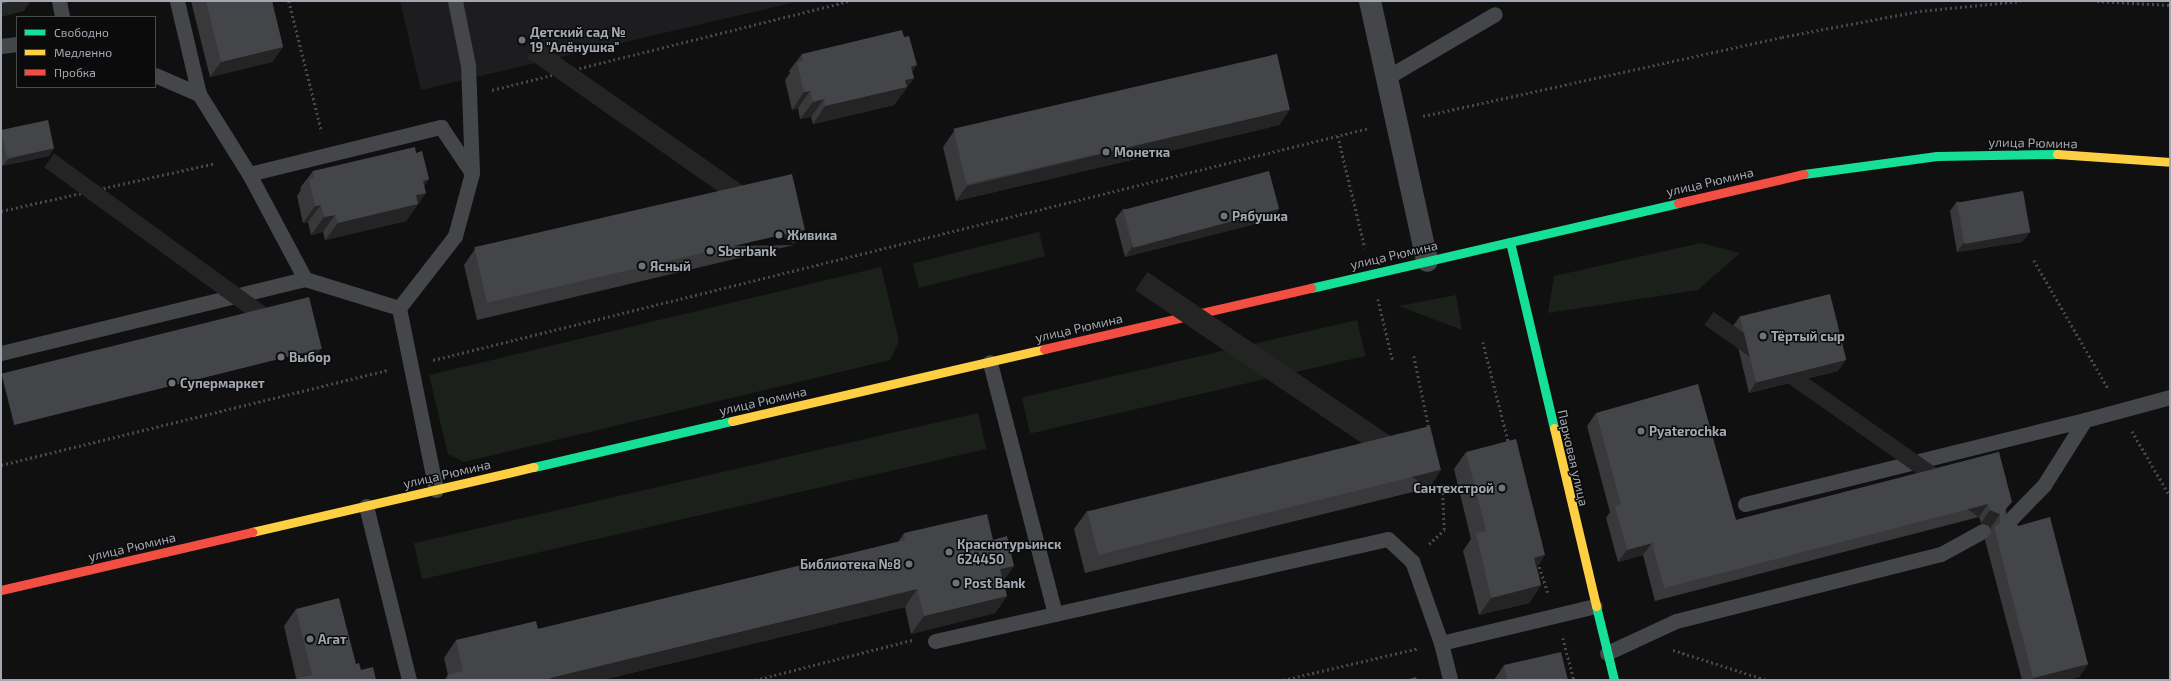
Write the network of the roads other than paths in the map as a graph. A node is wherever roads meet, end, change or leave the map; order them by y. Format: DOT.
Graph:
graph roads {
  1 [pos="59,1"];
  2 [pos="177,1"];
  3 [pos="455,1"];
  4 [pos="1370,1"];
  5 [pos="1495,14"];
  6 [pos="62,16"];
  7 [pos="16,44"];
  8 [pos="1,46"];
  9 [pos="156,75"];
  10 [pos="1386,78"];
  11 [pos="199,94"];
  12 [pos="2170,162"];
  13 [pos="249,174"];
  14 [pos="472,174"];
  15 [pos="1510,242"];
  16 [pos="1427,261"];
  17 [pos="305,279"];
  18 [pos="398,308"];
  19 [pos="1,353"];
  20 [pos="990,362"];
  21 [pos="2170,397"];
  22 [pos="2085,420"];
  23 [pos="436,490"];
  24 [pos="1745,504"];
  25 [pos="366,506"];
  26 [pos="2005,525"];
  27 [pos="1983,531"];
  28 [pos="1,590"];
  29 [pos="1595,606"];
  30 [pos="1055,614"];
  31 [pos="935,641"];
  32 [pos="1441,643"];
  33 [pos="1607,653"];
  34 [pos="409,680"];
  35 [pos="1450,680"];
  36 [pos="1614,680"];
  1 -- 6 [label="lane"];
  2 -- 11 [label="lane"];
  3 -- 14 [label="lane"];
  4 -- 10 [label="street"];
  5 -- 10 [label="lane"];
  7 -- 8 [label="lane"];
  9 -- 11 [label="lane"];
  10 -- 16 [label="street"];
  11 -- 13 [label="lane"];
  12 -- 15 [label="main road, улица Рюмина"];
  13 -- 14 [label="lane"];
  13 -- 17 [label="lane"];
  14 -- 18 [label="lane"];
  15 -- 16 [label="main road, улица Рюмина"];
  15 -- 29 [label="main road, Парковая улица"];
  16 -- 20 [label="main road, улица Рюмина"];
  17 -- 18 [label="lane"];
  17 -- 19 [label="lane"];
  18 -- 23 [label="lane"];
  20 -- 23 [label="main road, улица Рюмина"];
  20 -- 30 [label="lane"];
  21 -- 22 [label="lane"];
  22 -- 24 [label="lane"];
  22 -- 26 [label="lane"];
  23 -- 25 [label="main road, улица Рюмина"];
  25 -- 28 [label="main road, улица Рюмина"];
  25 -- 34 [label="lane"];
  27 -- 33 [label="lane"];
  29 -- 32 [label="lane"];
  29 -- 33 [label="main road, Парковая улица"];
  30 -- 31 [label="lane"];
  30 -- 32 [label="lane"];
  32 -- 35 [label="lane"];
  33 -- 36 [label="main road, Парковая улица"];
}
